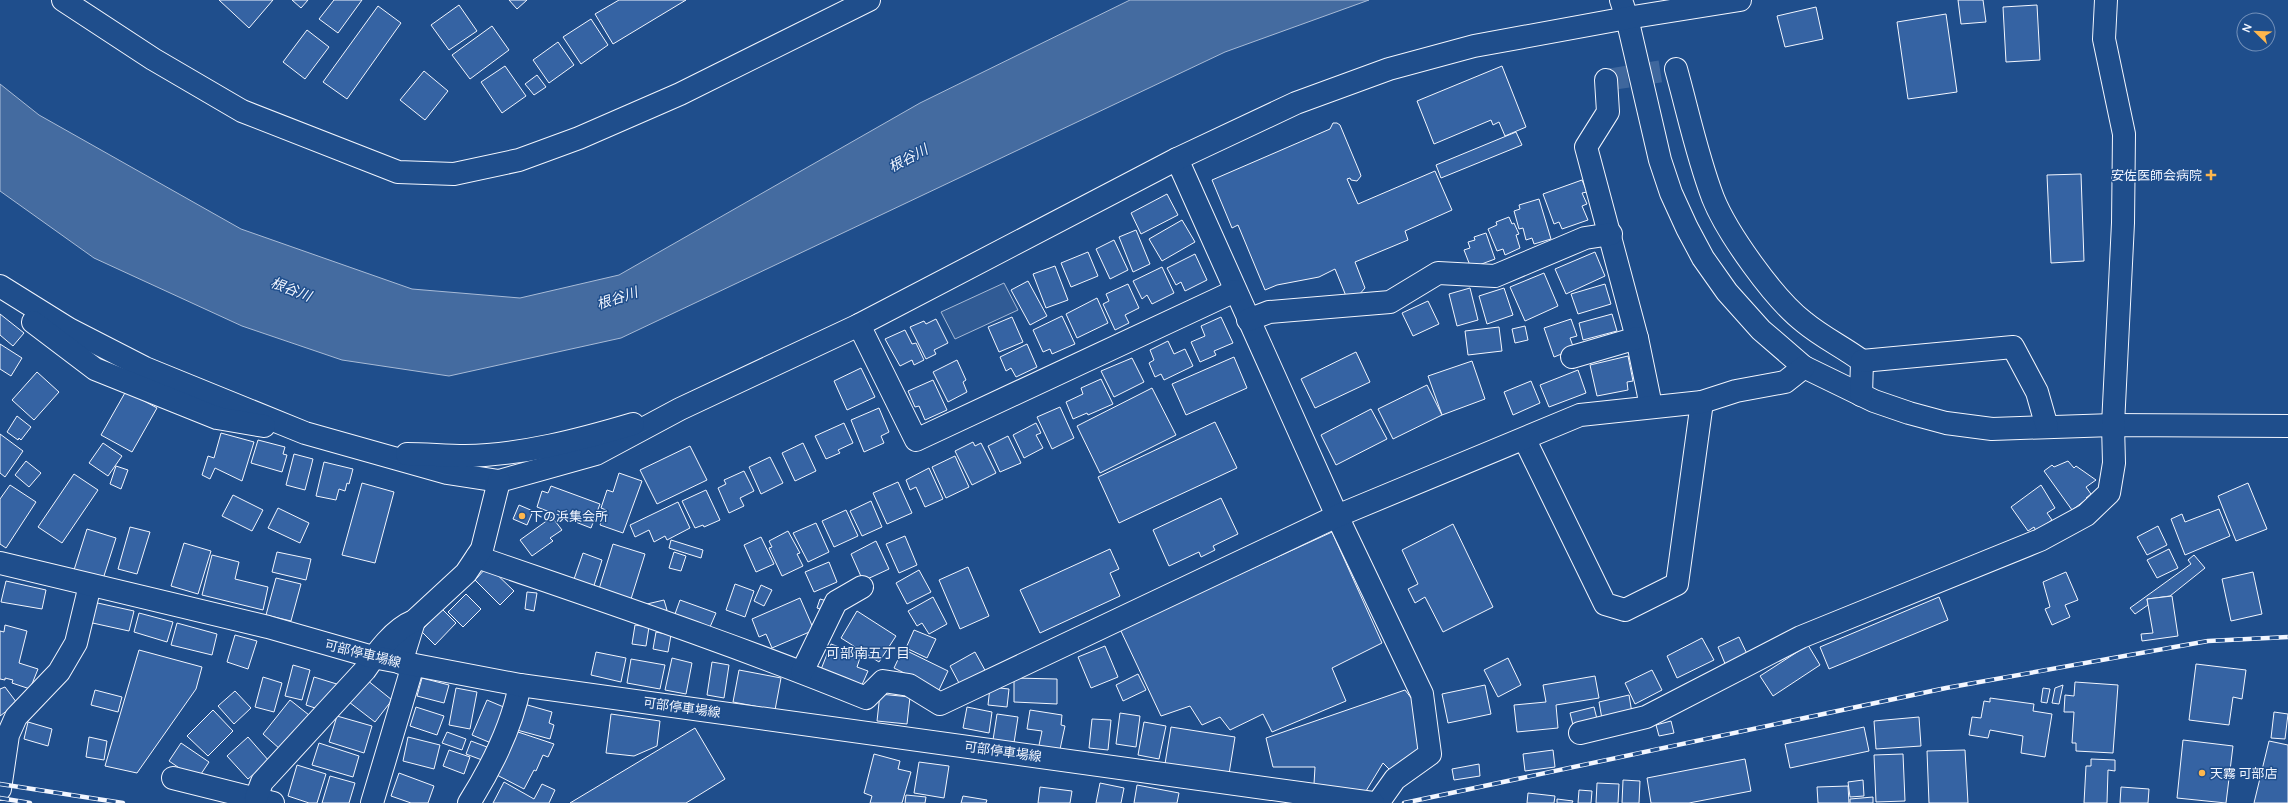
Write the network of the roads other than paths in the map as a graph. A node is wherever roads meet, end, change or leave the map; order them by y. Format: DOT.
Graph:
graph roads {
  1 [pos="63,0"];
  2 [pos="868,0"];
  3 [pos="1689,0"];
  4 [pos="1740,0"];
  5 [pos="2106,0"];
  6 [pos="1623,8"];
  7 [pos="1676,70"];
  8 [pos="1606,80"];
  9 [pos="1177,159"];
  10 [pos="1611,234"];
  11 [pos="0,286"];
  12 [pos="1235,291"];
  13 [pos="0,292"];
  14 [pos="1248,320"];
  15 [pos="859,325"];
  16 [pos="1637,338"];
  17 [pos="1572,357"];
  18 [pos="1862,361"];
  19 [pos="1804,368"];
  20 [pos="1861,395"];
  21 [pos="1702,402"];
  22 [pos="1651,406"];
  23 [pos="680,409"];
  24 [pos="2114,425"];
  25 [pos="2288,426"];
  26 [pos="2047,427"];
  27 [pos="305,433"];
  28 [pos="1525,440"];
  29 [pos="368,452"];
  30 [pos="499,480"];
  31 [pos="1337,516"];
  32 [pos="477,557"];
  33 [pos="0,563"];
  34 [pos="90,585"];
  35 [pos="862,587"];
  36 [pos="414,621"];
  37 [pos="373,657"];
  38 [pos="407,664"];
  39 [pos="802,672"];
  40 [pos="520,685"];
  41 [pos="1580,733"];
  42 [pos="4,734"];
  43 [pos="173,778"];
  44 [pos="0,789"];
  45 [pos="264,800"];
  46 [pos="372,803"];
  47 [pos="469,803"];
  48 [pos="1373,803"];
  49 [pos="1378,803"];
  1 -- 2 [label="street"];
  3 -- 6 [label="street"];
  4 -- 6 [label="street"];
  5 -- 24 [label="street"];
  6 -- 9 [label="street"];
  6 -- 19 [label="street"];
  7 -- 18 [label="street"];
  8 -- 10 [label="street"];
  9 -- 12 [label="street"];
  9 -- 15 [label="street"];
  10 -- 14 [label="street"];
  10 -- 16 [label="street"];
  11 -- 27 [label="street"];
  12 -- 14 [label="street"];
  12 -- 15 [label="street"];
  13 -- 27 [label="street"];
  14 -- 31 [label="street"];
  15 -- 23 [label="street"];
  16 -- 17 [label="street"];
  16 -- 22 [label="street"];
  18 -- 20 [label="street"];
  18 -- 26 [label="street"];
  19 -- 20 [label="street"];
  19 -- 21 [label="street"];
  20 -- 26 [label="street"];
  21 -- 22 [label="street"];
  21 -- 28 [label="street"];
  22 -- 28 [label="street"];
  23 -- 29 [label="street"];
  23 -- 30 [label="street"];
  24 -- 25 [label="street"];
  24 -- 26 [label="street"];
  24 -- 41 [label="street"];
  27 -- 29 [label="street"];
  28 -- 31 [label="street"];
  29 -- 30 [label="street"];
  30 -- 32 [label="street"];
  31 -- 39 [label="street"];
  31 -- 49 [label="street"];
  32 -- 36 [label="street"];
  32 -- 39 [label="street"];
  33 -- 34 [label="street, 可部停車場線"];
  34 -- 37 [label="street, 可部停車場線"];
  34 -- 42 [label="street"];
  35 -- 39 [label="street"];
  36 -- 37 [label="street"];
  36 -- 38 [label="street"];
  37 -- 38 [label="street, 可部停車場線"];
  37 -- 45 [label="street"];
  38 -- 40 [label="street, 可部停車場線"];
  38 -- 46 [label="street"];
  40 -- 47 [label="street"];
  40 -- 48 [label="street, 可部停車場線"];
  42 -- 44 [label="street"];
  43 -- 45 [label="street"];
}
